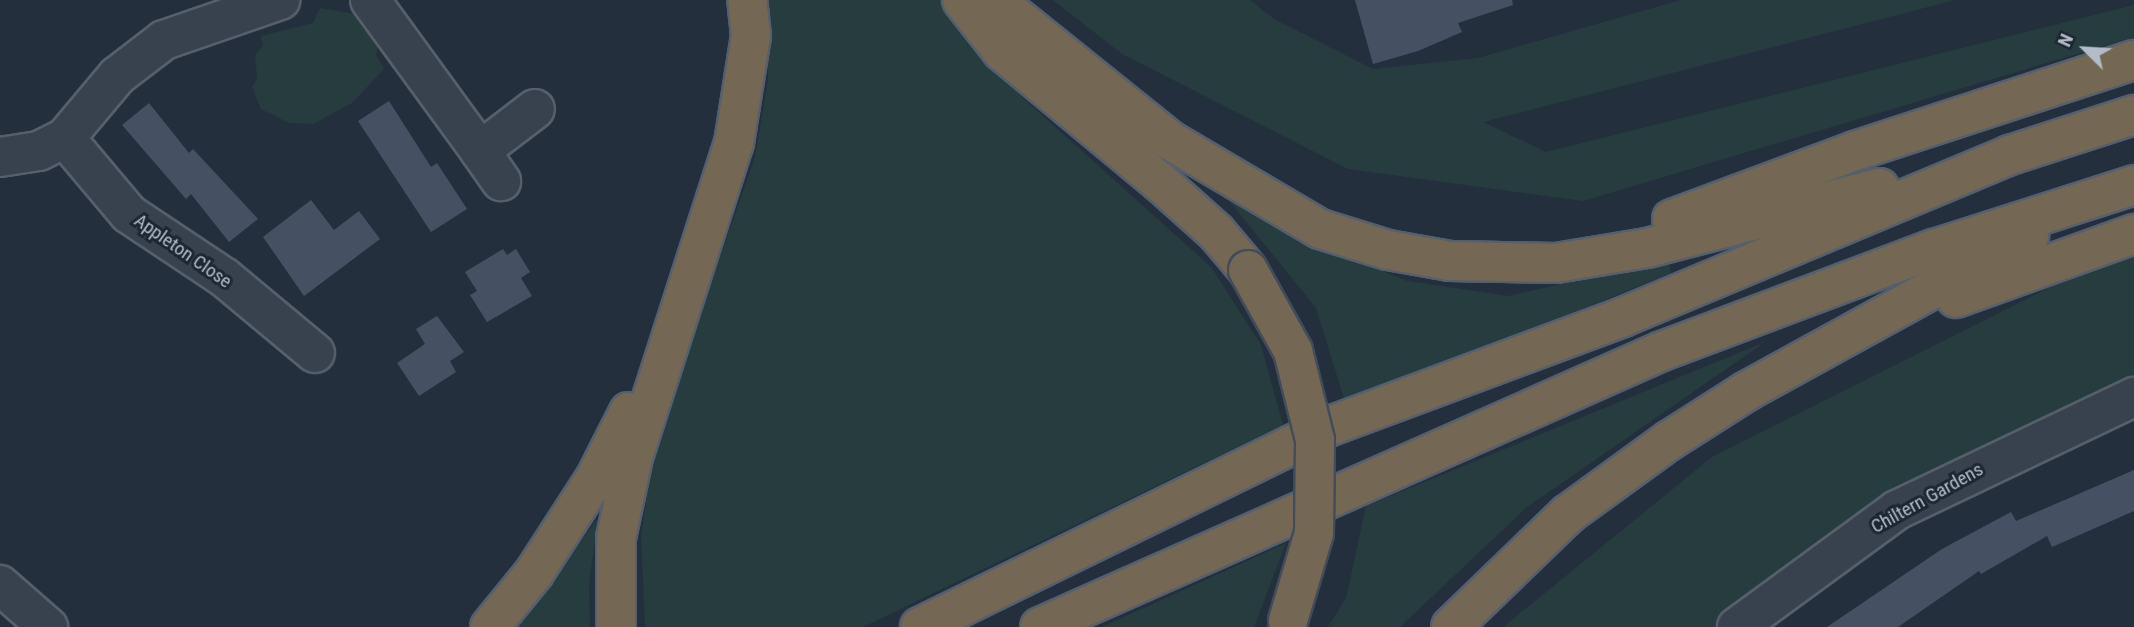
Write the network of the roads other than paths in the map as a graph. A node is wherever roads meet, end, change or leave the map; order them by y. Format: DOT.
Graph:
graph roads {
  1 [pos="280,0"];
  2 [pos="370,0"];
  3 [pos="747,0"];
  4 [pos="962,0"];
  5 [pos="995,0"];
  6 [pos="2134,60"];
  7 [pos="535,109"];
  8 [pos="2134,115"];
  9 [pos="65,138"];
  10 [pos="2010,155"];
  11 [pos="0,157"];
  12 [pos="2122,188"];
  13 [pos="2134,234"];
  14 [pos="1556,263"];
  15 [pos="673,325"];
  16 [pos="1839,341"];
  17 [pos="315,353"];
  18 [pos="2134,397"];
  19 [pos="0,585"];
  20 [pos="616,613"];
  21 [pos="1286,624"];
  22 [pos="48,627"];
  23 [pos="490,627"];
  24 [pos="920,627"];
  25 [pos="1040,627"];
  26 [pos="1451,627"];
  27 [pos="1737,627"];
  1 -- 9 [label="street"];
  2 -- 7 [label="street"];
  3 -- 15 [label="highway"];
  4 -- 21 [label="highway, bridge"];
  5 -- 14 [label="highway"];
  6 -- 14 [label="highway"];
  8 -- 10 [label="highway"];
  9 -- 11 [label="street"];
  9 -- 17 [label="street, Appleton Close"];
  10 -- 14 [label="highway"];
  10 -- 24 [label="highway"];
  12 -- 16 [label="highway"];
  12 -- 25 [label="highway"];
  13 -- 16 [label="highway"];
  15 -- 20 [label="highway"];
  15 -- 23 [label="highway"];
  16 -- 26 [label="highway"];
  18 -- 27 [label="street, Chiltern Gardens"];
  19 -- 22 [label="street"];
}
